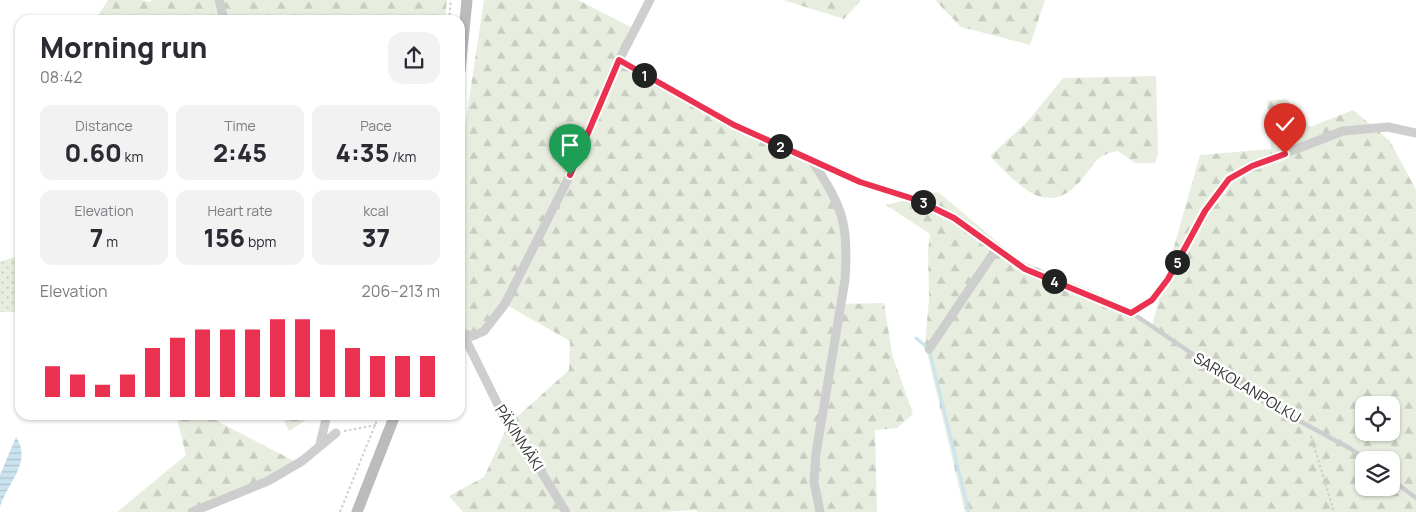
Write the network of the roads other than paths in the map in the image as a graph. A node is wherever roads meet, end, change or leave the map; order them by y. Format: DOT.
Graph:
graph roads {
  1 [pos="219,0"];
  2 [pos="467,0"];
  3 [pos="650,0"];
  4 [pos="223,15"];
  5 [pos="465,20"];
  6 [pos="619,60"];
  7 [pos="1416,133"];
  8 [pos="812,160"];
  9 [pos="996,248"];
  10 [pos="1131,313"];
  11 [pos="465,334"];
  12 [pos="465,339"];
  13 [pos="929,349"];
  14 [pos="326,420"];
  15 [pos="393,420"];
  16 [pos="336,433"];
  17 [pos="320,444"];
  18 [pos="1355,452"];
  19 [pos="1400,486"];
  20 [pos="1416,498"];
  21 [pos="192,512"];
  22 [pos="357,512"];
  23 [pos="566,512"];
  24 [pos="820,512"];
  1 -- 4 [label="street"];
  2 -- 5 [label="street"];
  3 -- 6 [label="street"];
  6 -- 8 [label="street"];
  6 -- 11 [label="street"];
  7 -- 10 [label="street"];
  8 -- 9 [label="street"];
  8 -- 24 [label="street"];
  9 -- 10 [label="street"];
  9 -- 13 [label="street"];
  10 -- 18 [label="lane, SARKOLANPOLKU"];
  12 -- 23 [label="street, PÄKINMÄKI"];
  14 -- 17 [label="street"];
  15 -- 22 [label="street"];
  16 -- 17 [label="street"];
  17 -- 21 [label="street"];
  19 -- 20 [label="lane"];
}
